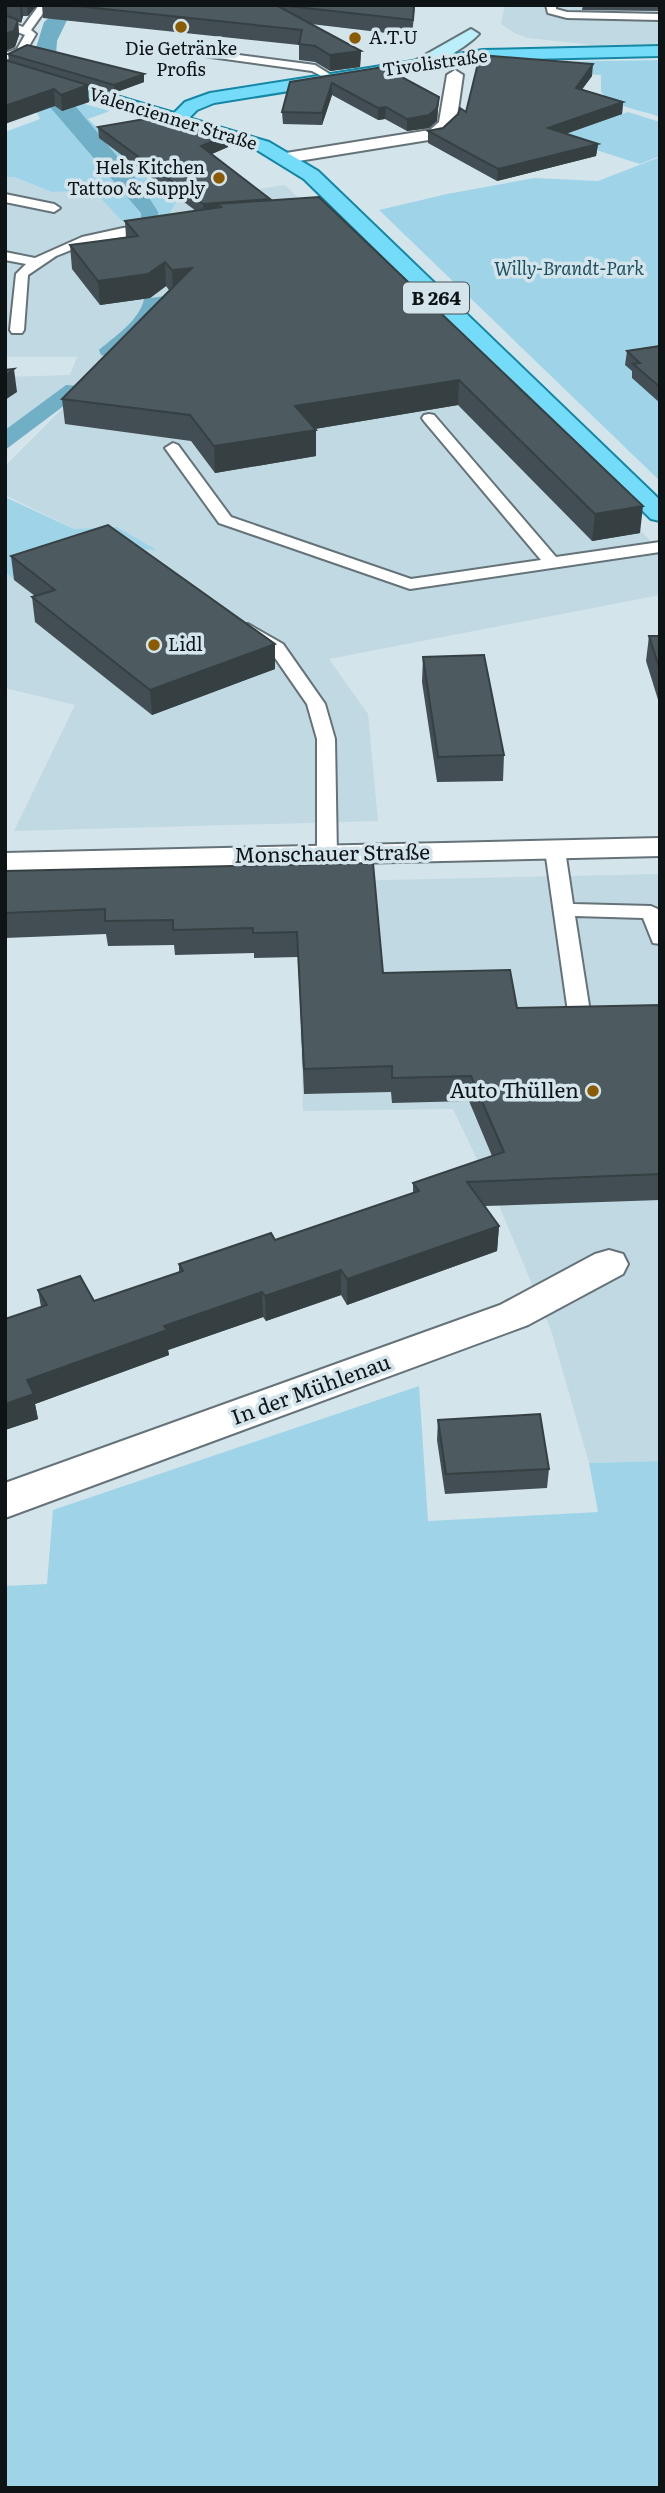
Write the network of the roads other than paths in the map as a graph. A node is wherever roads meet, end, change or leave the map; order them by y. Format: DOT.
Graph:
graph roads {
  1 [pos="44,5"];
  2 [pos="551,5"];
  3 [pos="660,17"];
  4 [pos="5,23"];
  5 [pos="472,28"];
  6 [pos="26,30"];
  7 [pos="660,51"];
  8 [pos="193,52"];
  9 [pos="555,53"];
  10 [pos="483,55"];
  11 [pos="5,57"];
  12 [pos="417,64"];
  13 [pos="5,68"];
  14 [pos="456,75"];
  15 [pos="331,78"];
  16 [pos="210,98"];
  17 [pos="126,103"];
  18 [pos="178,119"];
  19 [pos="286,158"];
  20 [pos="5,198"];
  21 [pos="54,208"];
  22 [pos="348,211"];
  23 [pos="326,214"];
  24 [pos="168,227"];
  25 [pos="5,256"];
  26 [pos="35,262"];
  27 [pos="11,314"];
  28 [pos="17,330"];
  29 [pos="429,418"];
  30 [pos="173,448"];
  31 [pos="660,514"];
  32 [pos="660,547"];
  33 [pos="552,563"];
  34 [pos="236,622"];
  35 [pos="660,847"];
  36 [pos="555,850"];
  37 [pos="327,855"];
  38 [pos="5,862"];
  39 [pos="565,910"];
  40 [pos="660,938"];
  41 [pos="660,1016"];
  42 [pos="609,1264"];
  43 [pos="5,1501"];
  1 -- 6 [label="lane"];
  2 -- 3 [label="lane"];
  4 -- 6 [label="lane"];
  5 -- 9 [label="main road"];
  5 -- 10 [label="main road"];
  5 -- 12 [label="main road"];
  6 -- 11 [label="lane"];
  7 -- 9 [label="main road, Tivolistraße"];
  8 -- 15 [label="lane"];
  9 -- 10 [label="main road, Tivolistraße"];
  10 -- 12 [label="main road, Tivolistraße"];
  12 -- 15 [label="main road, Tivolistraße"];
  13 -- 17 [label="main road, Valencienner Straße / B 264"];
  14 -- 19 [label="street"];
  15 -- 16 [label="main road, Tivolistraße"];
  16 -- 17 [label="main road"];
  16 -- 18 [label="main road, Tivolistraße"];
  17 -- 18 [label="main road, Valencienner Straße / B 264"];
  18 -- 19 [label="main road, Valencienner Straße / B 264"];
  19 -- 22 [label="main road, Valencienner Straße / B 264"];
  20 -- 21 [label="lane"];
  22 -- 23 [label="lane"];
  22 -- 31 [label="main road, Valencienner Straße / B 264"];
  24 -- 26 [label="lane"];
  25 -- 26 [label="lane"];
  26 -- 27 [label="lane"];
  27 -- 28 [label="lane"];
  29 -- 33 [label="lane"];
  30 -- 33 [label="lane"];
  32 -- 33 [label="lane"];
  34 -- 37 [label="lane"];
  35 -- 36 [label="street, Monschauer Straße"];
  36 -- 37 [label="street, Monschauer Straße"];
  36 -- 39 [label="lane"];
  37 -- 38 [label="street, Monschauer Straße"];
  39 -- 40 [label="lane"];
  39 -- 41 [label="lane"];
  42 -- 43 [label="street, In der Mühlenau"];
}
